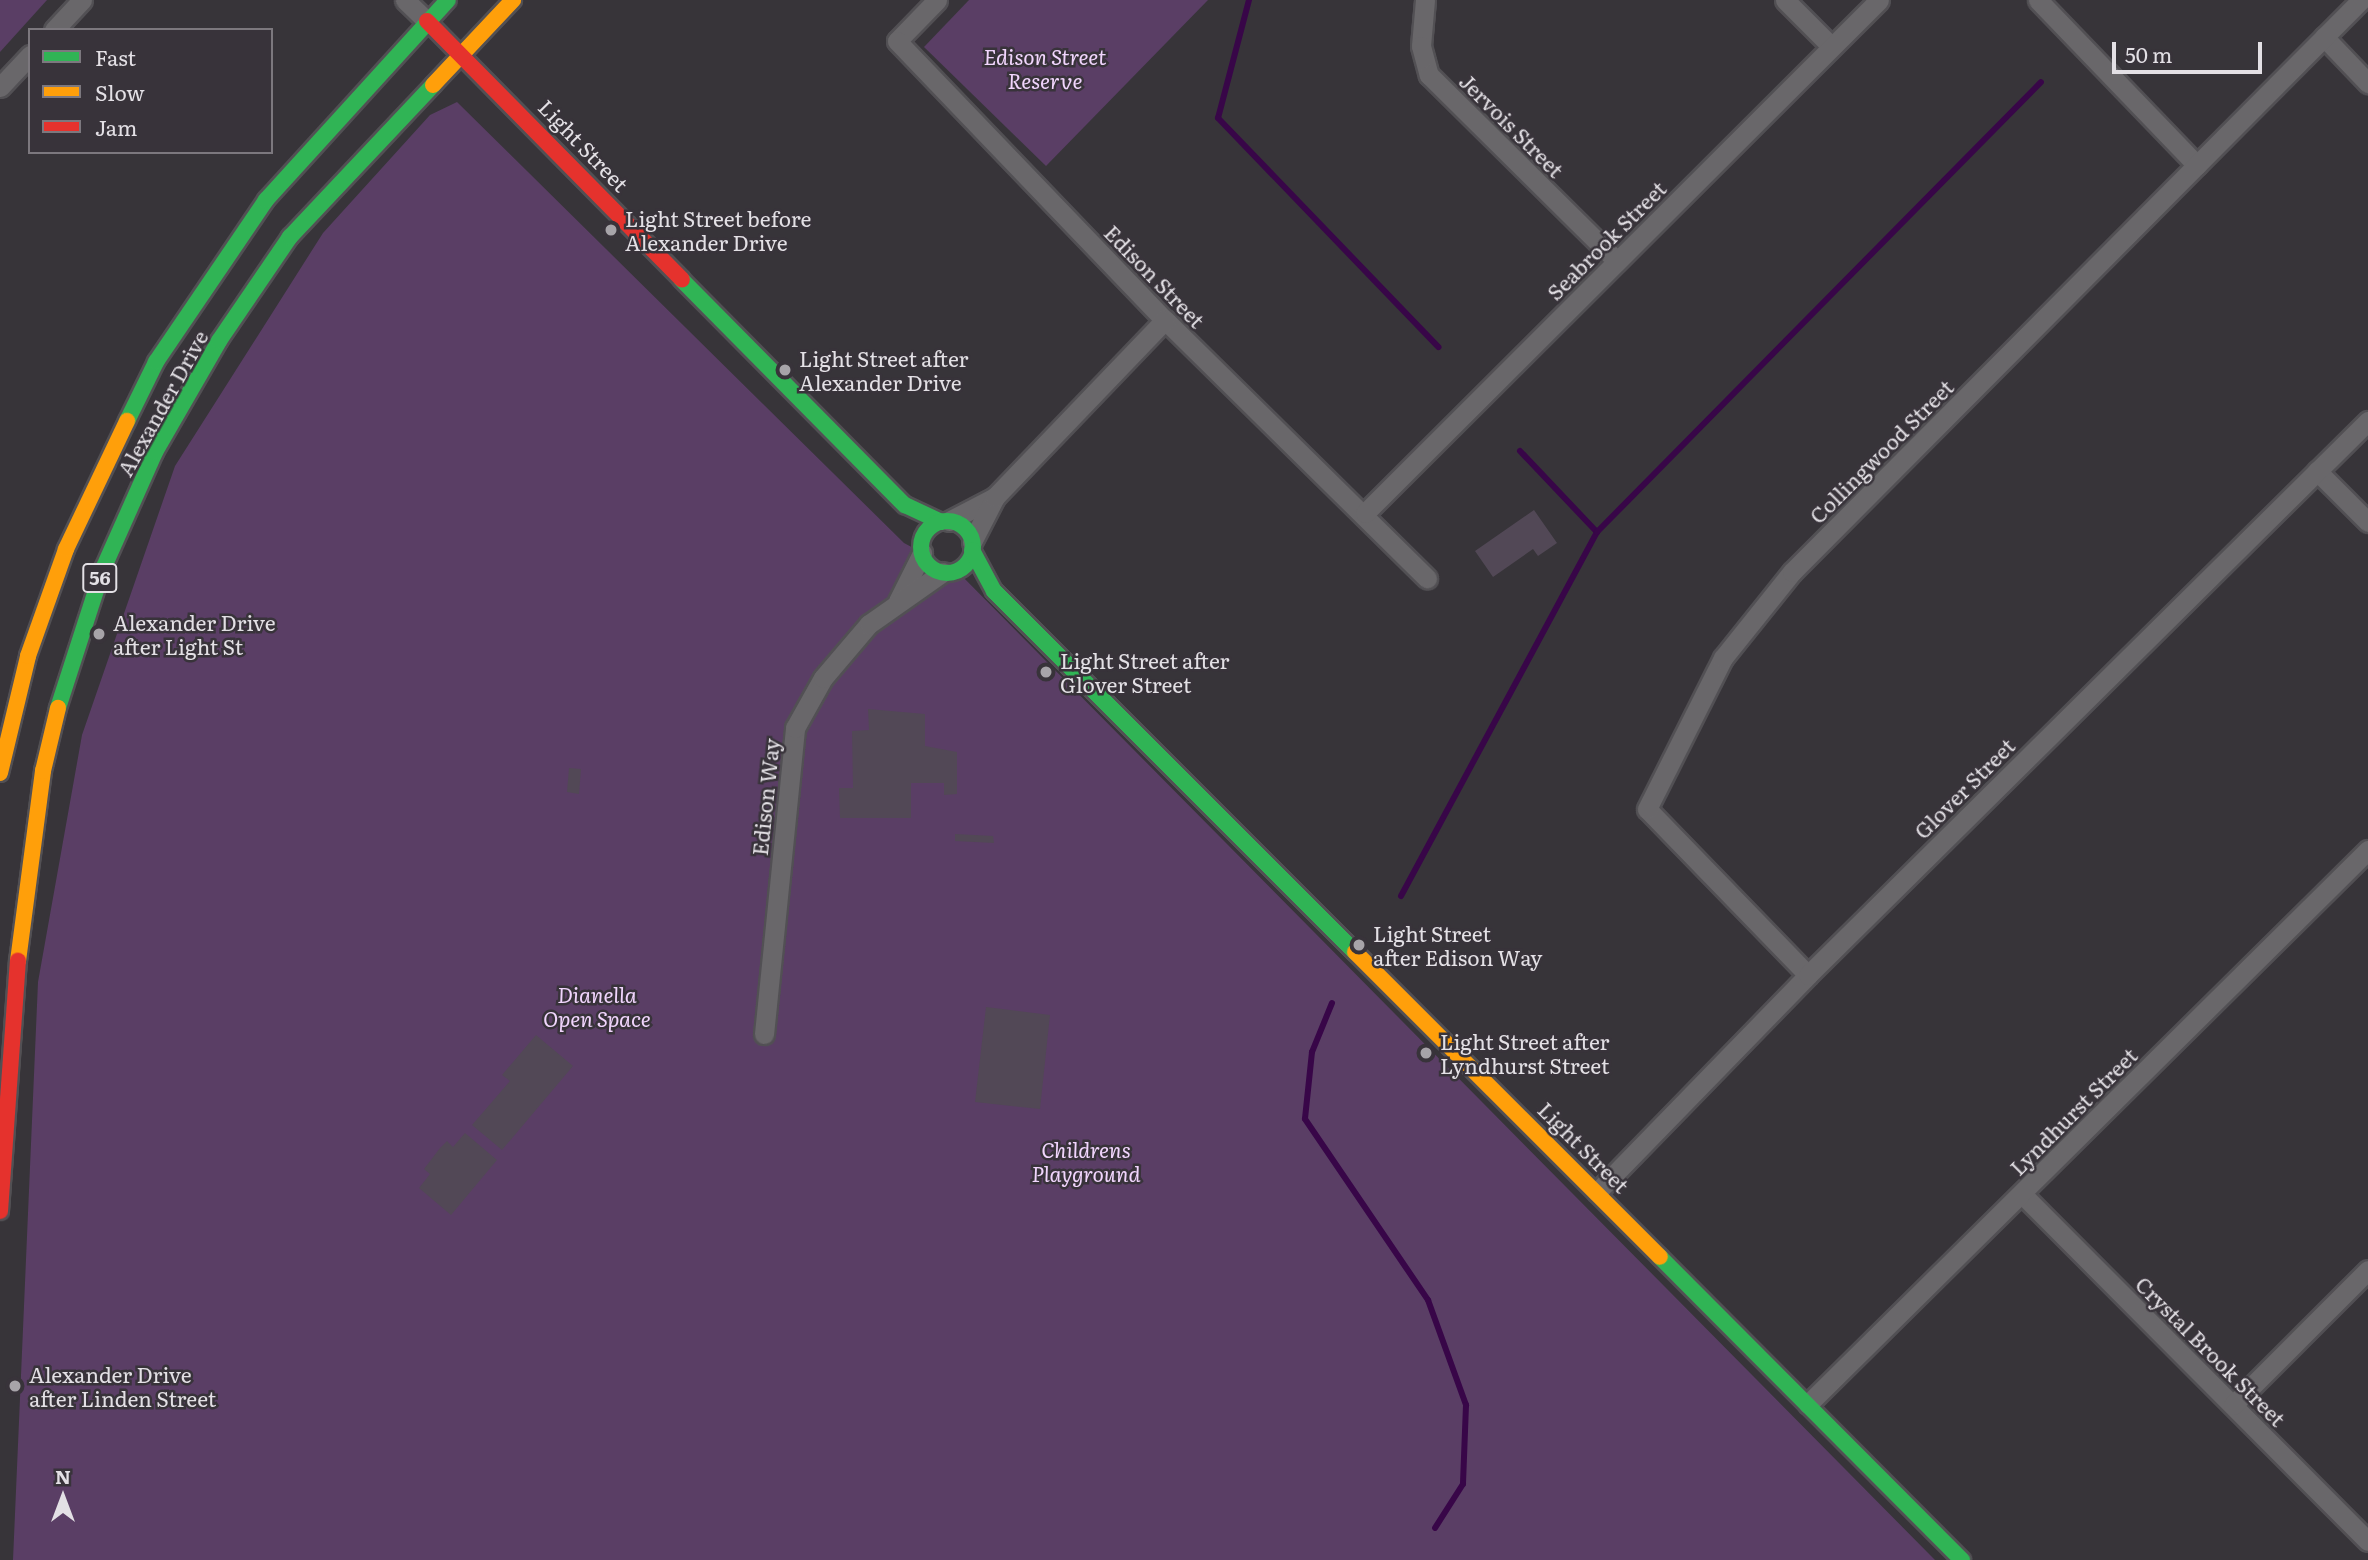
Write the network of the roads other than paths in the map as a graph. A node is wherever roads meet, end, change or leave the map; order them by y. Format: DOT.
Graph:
graph roads {
  1 [pos="82,0"];
  2 [pos="405,0"];
  3 [pos="448,0"];
  4 [pos="513,0"];
  5 [pos="937,0"];
  6 [pos="1424,0"];
  7 [pos="1785,0"];
  8 [pos="1879,0"];
  9 [pos="2038,0"];
  10 [pos="2361,0"];
  11 [pos="427,21"];
  12 [pos="56,28"];
  13 [pos="2324,37"];
  14 [pos="1831,46"];
  15 [pos="461,52"];
  16 [pos="28,57"];
  17 [pos="2368,83"];
  18 [pos="0,86"];
  19 [pos="2197,165"];
  20 [pos="1617,261"];
  21 [pos="1165,320"];
  22 [pos="2368,421"];
  23 [pos="2317,471"];
  24 [pos="995,497"];
  25 [pos="905,506"];
  26 [pos="1365,513"];
  27 [pos="945,522"];
  28 [pos="2368,522"];
  29 [pos="972,546"];
  30 [pos="922,549"];
  31 [pos="950,572"];
  32 [pos="1427,578"];
  33 [pos="994,591"];
  34 [pos="898,601"];
  35 [pos="0,773"];
  36 [pos="2368,850"];
  37 [pos="1808,975"];
  38 [pos="764,1034"];
  39 [pos="1597,1192"];
  40 [pos="2022,1194"];
  41 [pos="0,1211"];
  42 [pos="2368,1270"];
  43 [pos="1808,1404"];
  44 [pos="2232,1405"];
  45 [pos="2368,1541"];
  46 [pos="1962,1560"];
  1 -- 12 [label="street"];
  2 -- 11 [label="street, Light Street"];
  3 -- 11 [label="street, Alexander Drive / 56"];
  4 -- 15 [label="street, Alexander Drive / 56"];
  5 -- 21 [label="street, Edison Street"];
  6 -- 20 [label="street, Jervois Street"];
  7 -- 14 [label="street"];
  8 -- 14 [label="street, Seabrook Street"];
  9 -- 19 [label="street"];
  10 -- 13 [label="street, Collingwood Street"];
  11 -- 15 [label="street, Light Street"];
  11 -- 35 [label="street, Alexander Drive / 56"];
  13 -- 17 [label="street"];
  13 -- 19 [label="street, Collingwood Street"];
  14 -- 20 [label="street, Seabrook Street"];
  15 -- 25 [label="street, Light Street"];
  15 -- 41 [label="street, Alexander Drive / 56"];
  16 -- 18 [label="street"];
  19 -- 37 [label="street, Collingwood Street"];
  20 -- 26 [label="street, Seabrook Street"];
  21 -- 24 [label="street"];
  21 -- 26 [label="street, Edison Street"];
  22 -- 23 [label="street, Glover Street"];
  23 -- 28 [label="street"];
  23 -- 37 [label="street, Glover Street"];
  24 -- 27 [label="street"];
  24 -- 29 [label="street"];
  25 -- 27 [label="street, Light Street"];
  25 -- 30 [label="street, Light Street"];
  26 -- 32 [label="street, Edison Street"];
  27 -- 29 [label="street"];
  27 -- 30 [label="street"];
  29 -- 31 [label="street"];
  29 -- 33 [label="street, Light Street"];
  30 -- 31 [label="street"];
  30 -- 34 [label="street, Edison Way"];
  31 -- 33 [label="street, Light Street"];
  31 -- 34 [label="street, Edison Way"];
  33 -- 39 [label="street, Light Street"];
  34 -- 38 [label="street, Edison Way"];
  36 -- 40 [label="street, Lyndhurst Street"];
  37 -- 39 [label="street, Glover Street"];
  39 -- 43 [label="street, Light Street"];
  40 -- 43 [label="street, Lyndhurst Street"];
  40 -- 44 [label="street, Crystal Brook Street"];
  42 -- 44 [label="street"];
  43 -- 46 [label="street, Light Street"];
  44 -- 45 [label="street, Crystal Brook Street"];
}
